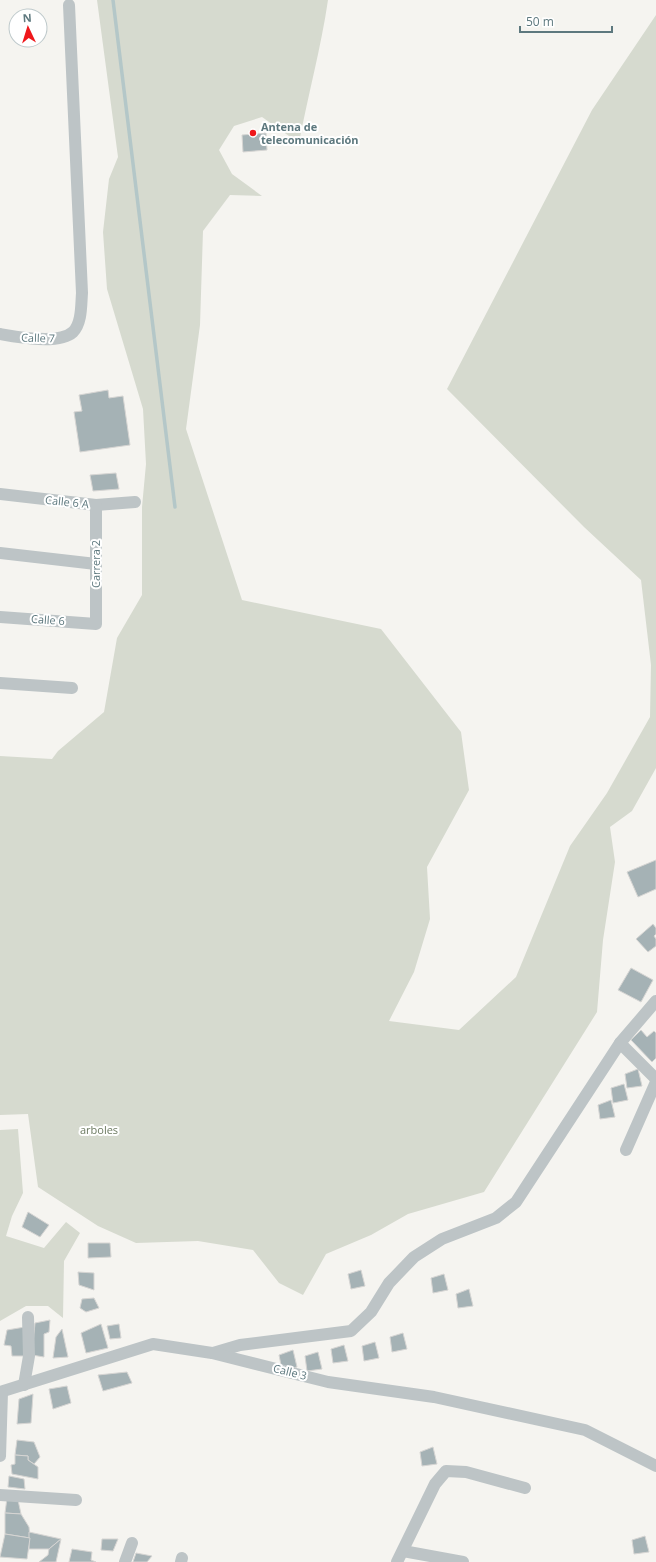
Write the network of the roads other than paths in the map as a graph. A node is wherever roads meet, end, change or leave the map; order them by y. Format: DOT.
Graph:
graph roads {
  1 [pos="69,5"];
  2 [pos="0,334"];
  3 [pos="0,494"];
  4 [pos="135,502"];
  5 [pos="96,505"];
  6 [pos="0,553"];
  7 [pos="96,564"];
  8 [pos="0,617"];
  9 [pos="96,624"];
  10 [pos="0,683"];
  11 [pos="72,688"];
  12 [pos="656,1001"];
  13 [pos="620,1043"];
  14 [pos="656,1080"];
  15 [pos="626,1150"];
  16 [pos="28,1317"];
  17 [pos="212,1353"];
  18 [pos="24,1385"];
  19 [pos="1,1392"];
  20 [pos="0,1456"];
  21 [pos="656,1466"];
  22 [pos="525,1488"];
  23 [pos="0,1495"];
  24 [pos="76,1500"];
  25 [pos="132,1543"];
  26 [pos="403,1551"];
  27 [pos="125,1562"];
  28 [pos="397,1562"];
  29 [pos="463,1562"];
  1 -- 2 [label="street, Calle 7"];
  3 -- 5 [label="street, Calle 6 A"];
  4 -- 5 [label="street, Calle 6 A"];
  5 -- 7 [label="street, Carrera 2"];
  6 -- 7 [label="street"];
  7 -- 9 [label="street, Carrera 2"];
  8 -- 9 [label="street, Calle 6"];
  10 -- 11 [label="street"];
  12 -- 13 [label="street"];
  13 -- 14 [label="street"];
  13 -- 17 [label="street"];
  14 -- 15 [label="street"];
  16 -- 18 [label="street"];
  17 -- 18 [label="street, Calle 3"];
  17 -- 21 [label="street, Calle 3"];
  18 -- 19 [label="street, Calle 3"];
  19 -- 20 [label="street"];
  22 -- 26 [label="street"];
  23 -- 24 [label="street"];
  25 -- 27 [label="street"];
  26 -- 28 [label="street"];
  26 -- 29 [label="street"];
}
